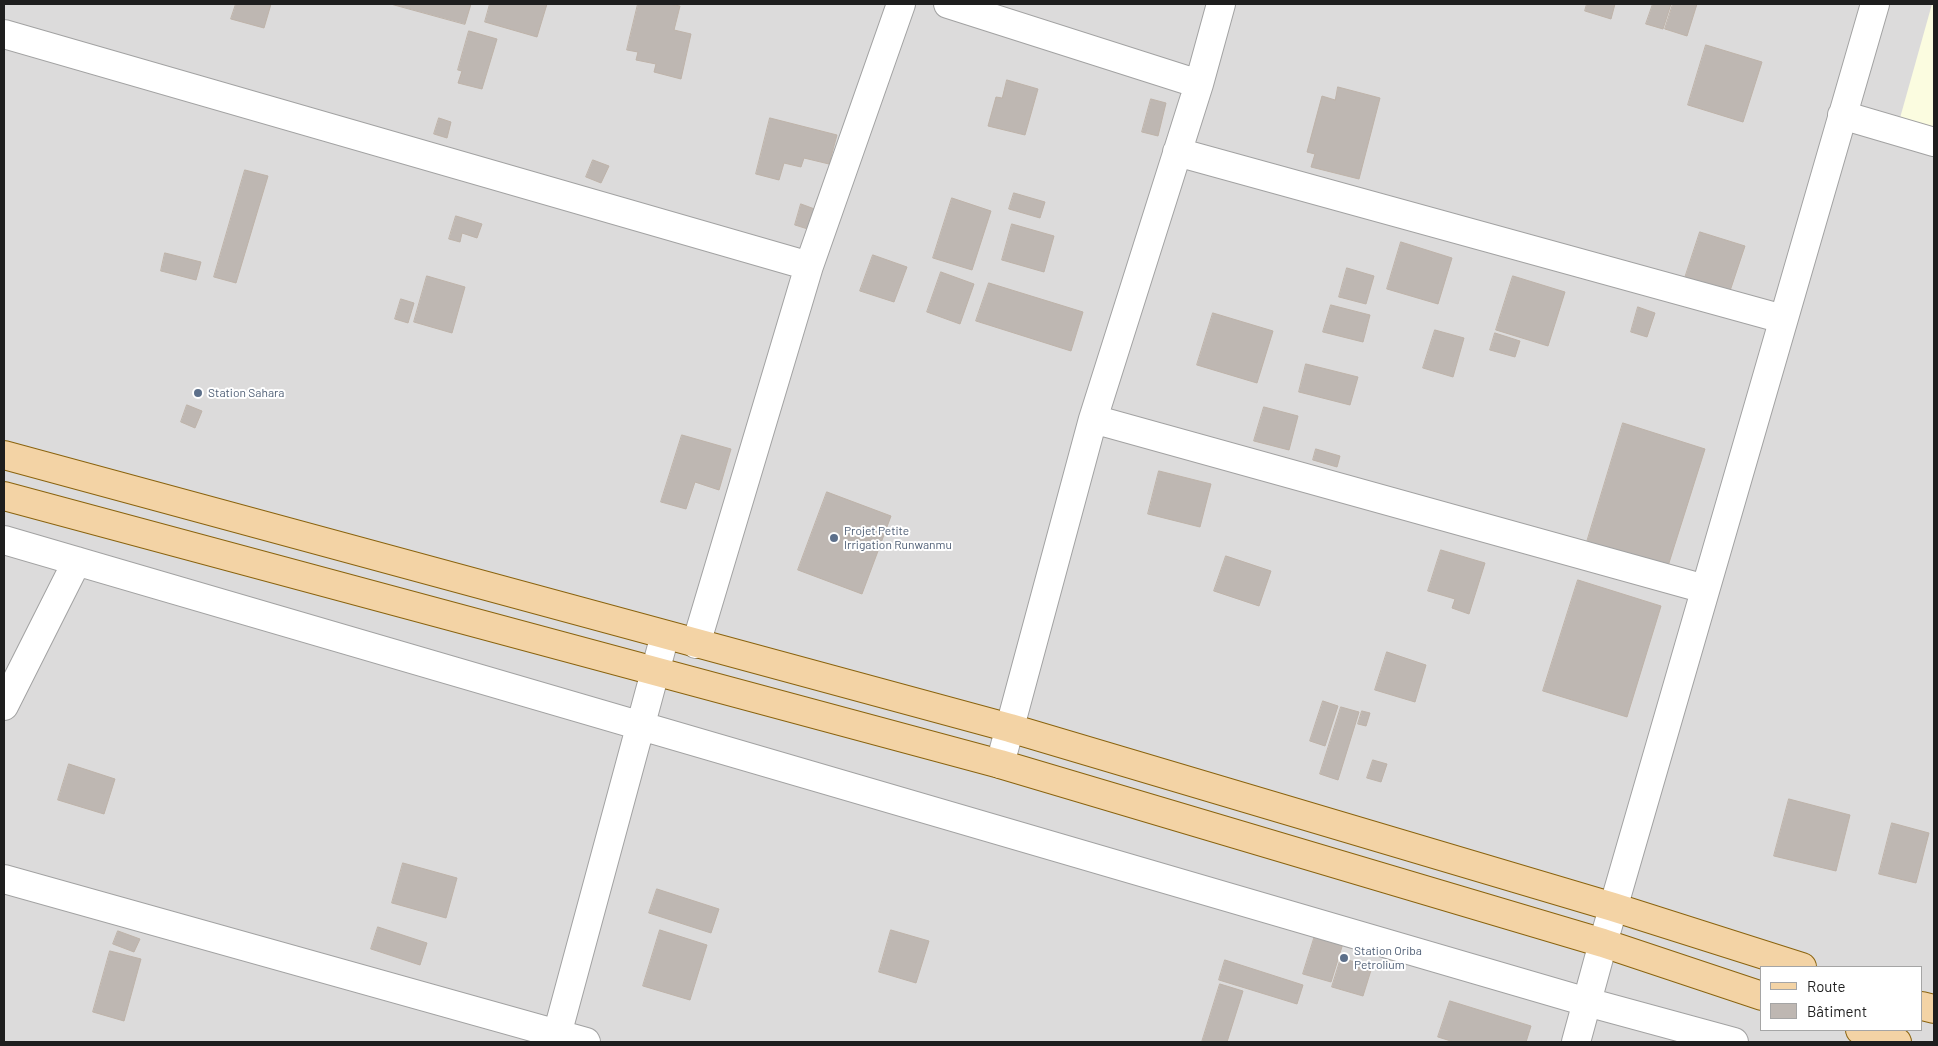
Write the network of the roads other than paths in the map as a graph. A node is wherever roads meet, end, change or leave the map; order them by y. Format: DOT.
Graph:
graph roads {
  1 [pos="900,4"];
  2 [pos="948,4"];
  3 [pos="1221,4"];
  4 [pos="1875,4"];
  5 [pos="4,34"];
  6 [pos="1198,84"];
  7 [pos="1842,115"];
  8 [pos="1934,142"];
  9 [pos="1177,152"];
  10 [pos="809,266"];
  11 [pos="1783,318"];
  12 [pos="1093,418"];
  13 [pos="4,455"];
  14 [pos="4,496"];
  15 [pos="258,524"];
  16 [pos="4,540"];
  17 [pos="77,561"];
  18 [pos="246,561"];
  19 [pos="1705,589"];
  20 [pos="665,634"];
  21 [pos="696,644"];
  22 [pos="655,671"];
  23 [pos="4,706"];
  24 [pos="640,726"];
  25 [pos="1010,728"];
  26 [pos="1000,764"];
  27 [pos="4,879"];
  28 [pos="1613,907"];
  29 [pos="1603,943"];
  30 [pos="1799,966"];
  31 [pos="1760,995"];
  32 [pos="1587,1002"];
  33 [pos="1863,1031"];
  34 [pos="556,1038"];
  35 [pos="586,1042"];
  36 [pos="1576,1042"];
  37 [pos="1734,1042"];
  38 [pos="1897,1042"];
  1 -- 10 [label="street"];
  2 -- 6 [label="street"];
  3 -- 6 [label="street"];
  4 -- 7 [label="street"];
  5 -- 10 [label="street"];
  6 -- 9 [label="street"];
  7 -- 8 [label="street"];
  7 -- 11 [label="street"];
  9 -- 11 [label="street"];
  9 -- 12 [label="street"];
  10 -- 21 [label="street"];
  11 -- 19 [label="street"];
  12 -- 19 [label="street"];
  12 -- 25 [label="street"];
  13 -- 15 [label="main road"];
  14 -- 18 [label="main road"];
  15 -- 18 [label="main road"];
  15 -- 20 [label="main road"];
  16 -- 17 [label="street"];
  17 -- 23 [label="street"];
  17 -- 24 [label="street"];
  18 -- 22 [label="main road"];
  19 -- 28 [label="street"];
  20 -- 21 [label="main road"];
  20 -- 22 [label="street"];
  21 -- 25 [label="main road"];
  22 -- 24 [label="street"];
  22 -- 26 [label="main road"];
  24 -- 32 [label="street"];
  24 -- 34 [label="street"];
  25 -- 26 [label="street"];
  25 -- 28 [label="main road"];
  26 -- 29 [label="main road"];
  27 -- 34 [label="street"];
  28 -- 29 [label="street"];
  28 -- 30 [label="main road"];
  29 -- 31 [label="main road"];
  29 -- 32 [label="street"];
  32 -- 36 [label="street"];
  32 -- 37 [label="street"];
  33 -- 38 [label="main road"];
  34 -- 35 [label="street"];
}
